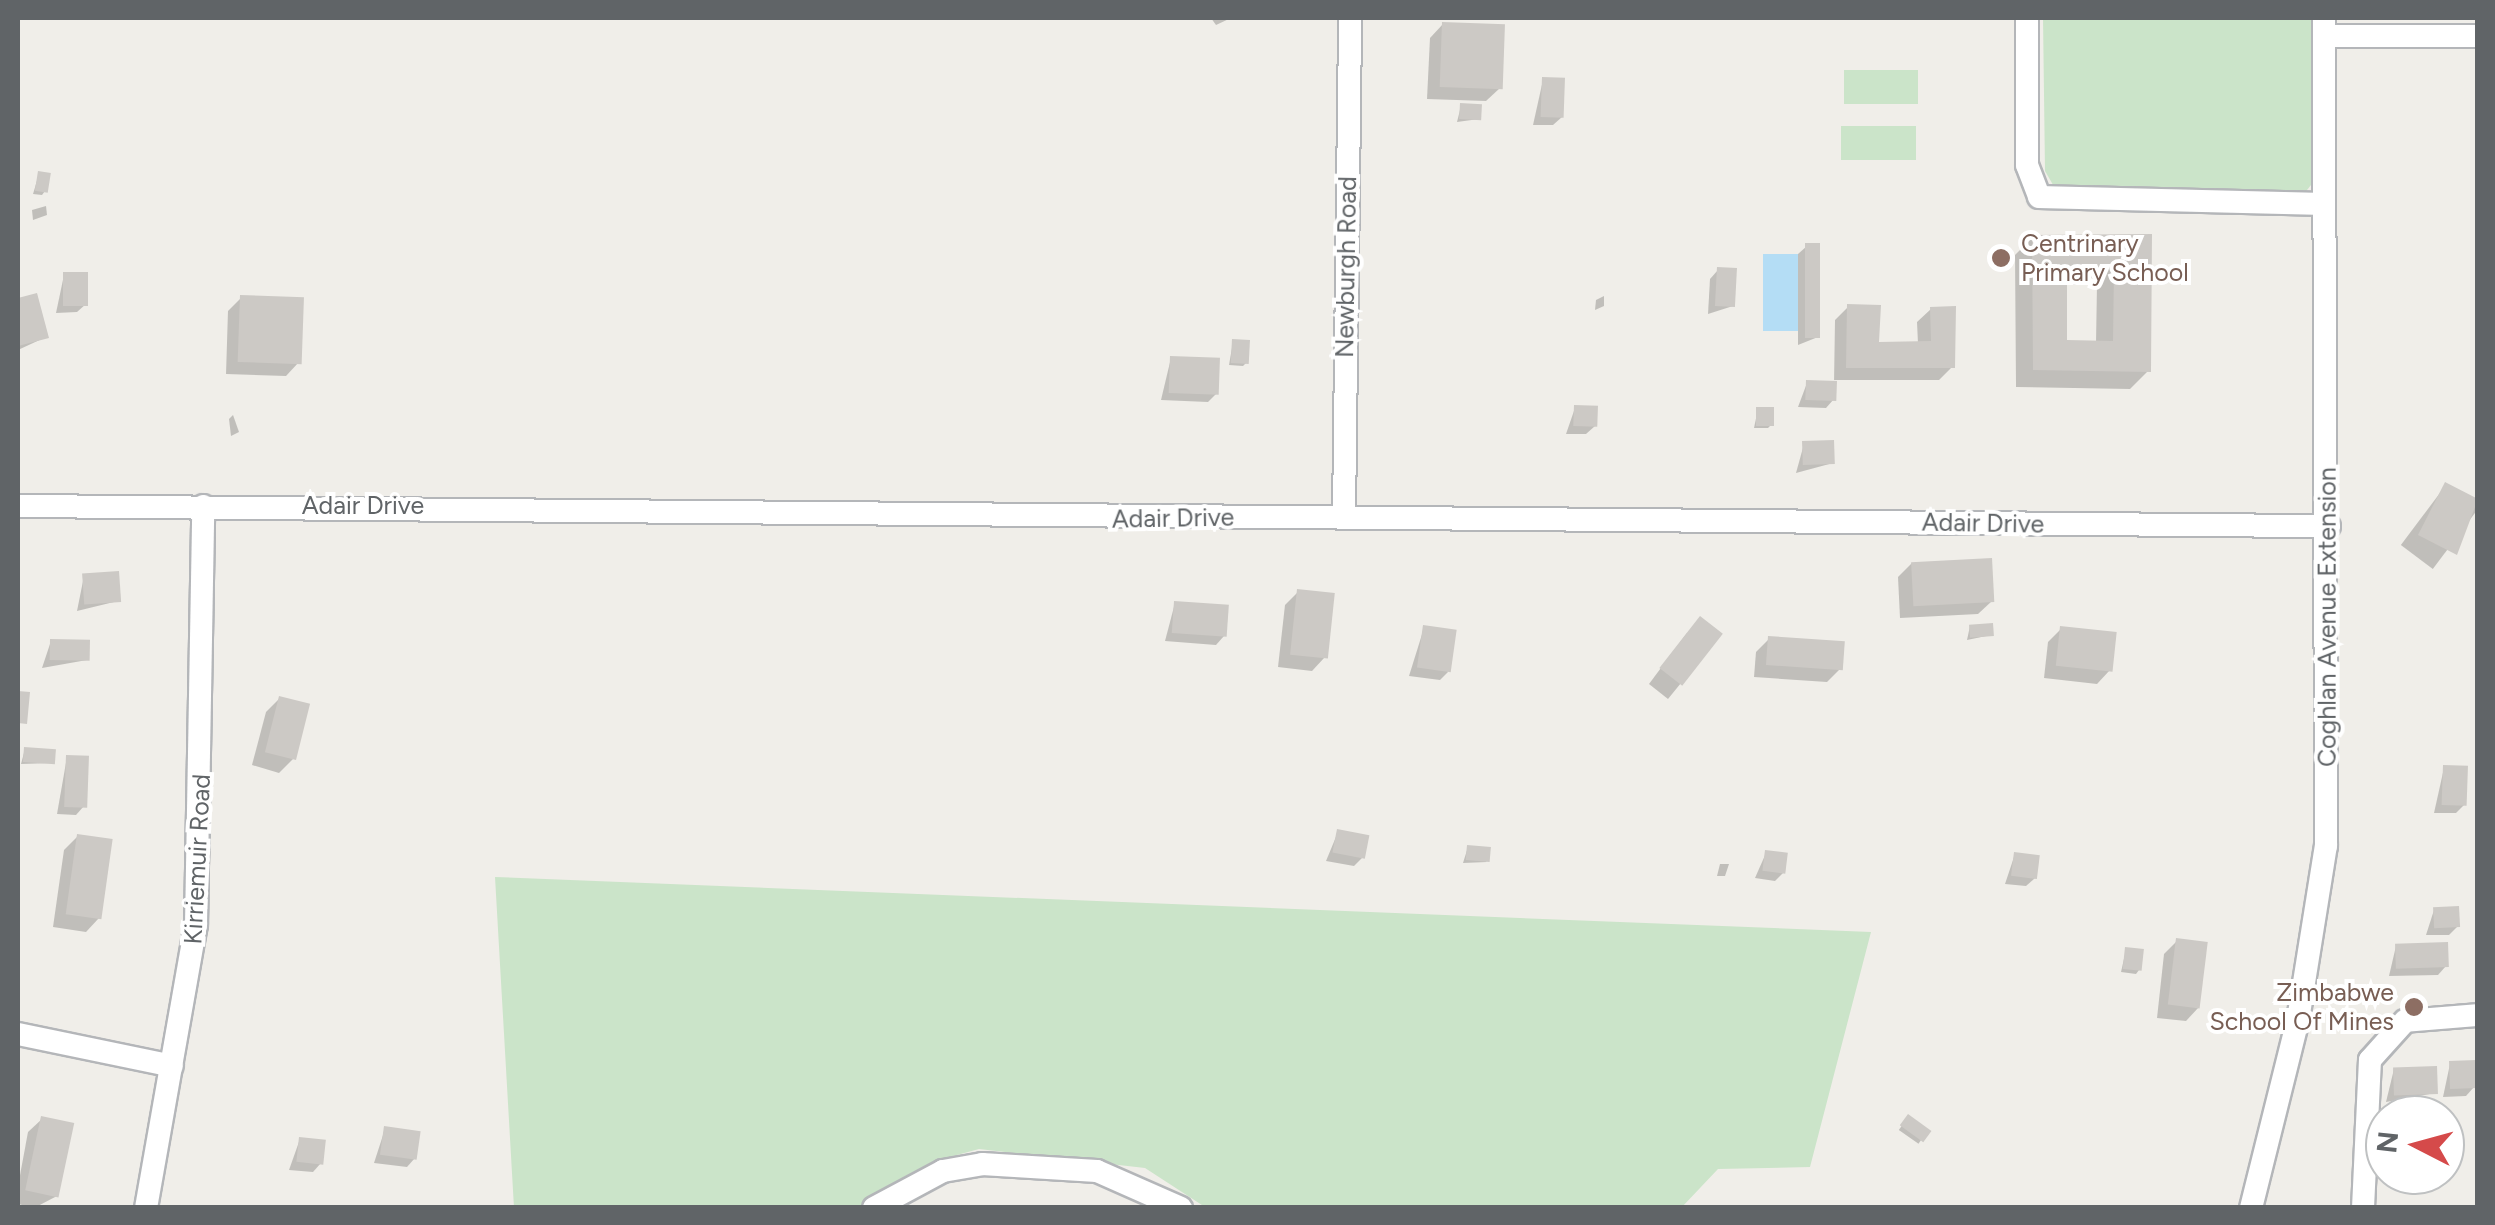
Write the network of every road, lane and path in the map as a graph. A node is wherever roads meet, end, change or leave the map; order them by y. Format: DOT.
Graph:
graph roads {
  1 [pos="1350,18"];
  2 [pos="2027,18"];
  3 [pos="2324,26"];
  4 [pos="2478,36"];
  5 [pos="2324,204"];
  6 [pos="18,506"];
  7 [pos="203,506"];
  8 [pos="1344,517"];
  9 [pos="2329,526"];
  10 [pos="2478,1015"];
  11 [pos="18,1034"];
  12 [pos="172,1066"];
  13 [pos="146,1208"];
  14 [pos="874,1208"];
  15 [pos="1182,1208"];
  16 [pos="2250,1208"];
  17 [pos="2363,1208"];
  1 -- 8 [label="street, Newburgh Road"];
  2 -- 5 [label="street"];
  3 -- 4 [label="street"];
  3 -- 5 [label="street, Coghlan Avenue Extension"];
  5 -- 9 [label="street, Coghlan Avenue Extension"];
  6 -- 7 [label="street, Adair Drive"];
  7 -- 8 [label="street, Adair Drive"];
  7 -- 12 [label="street, Kirriemuir Road"];
  8 -- 9 [label="street, Adair Drive"];
  9 -- 16 [label="street, Coghlan Avenue Extension"];
  10 -- 17 [label="street"];
  11 -- 12 [label="street"];
  12 -- 13 [label="street, Kirriemuir Road"];
  14 -- 15 [label="street"];
}
